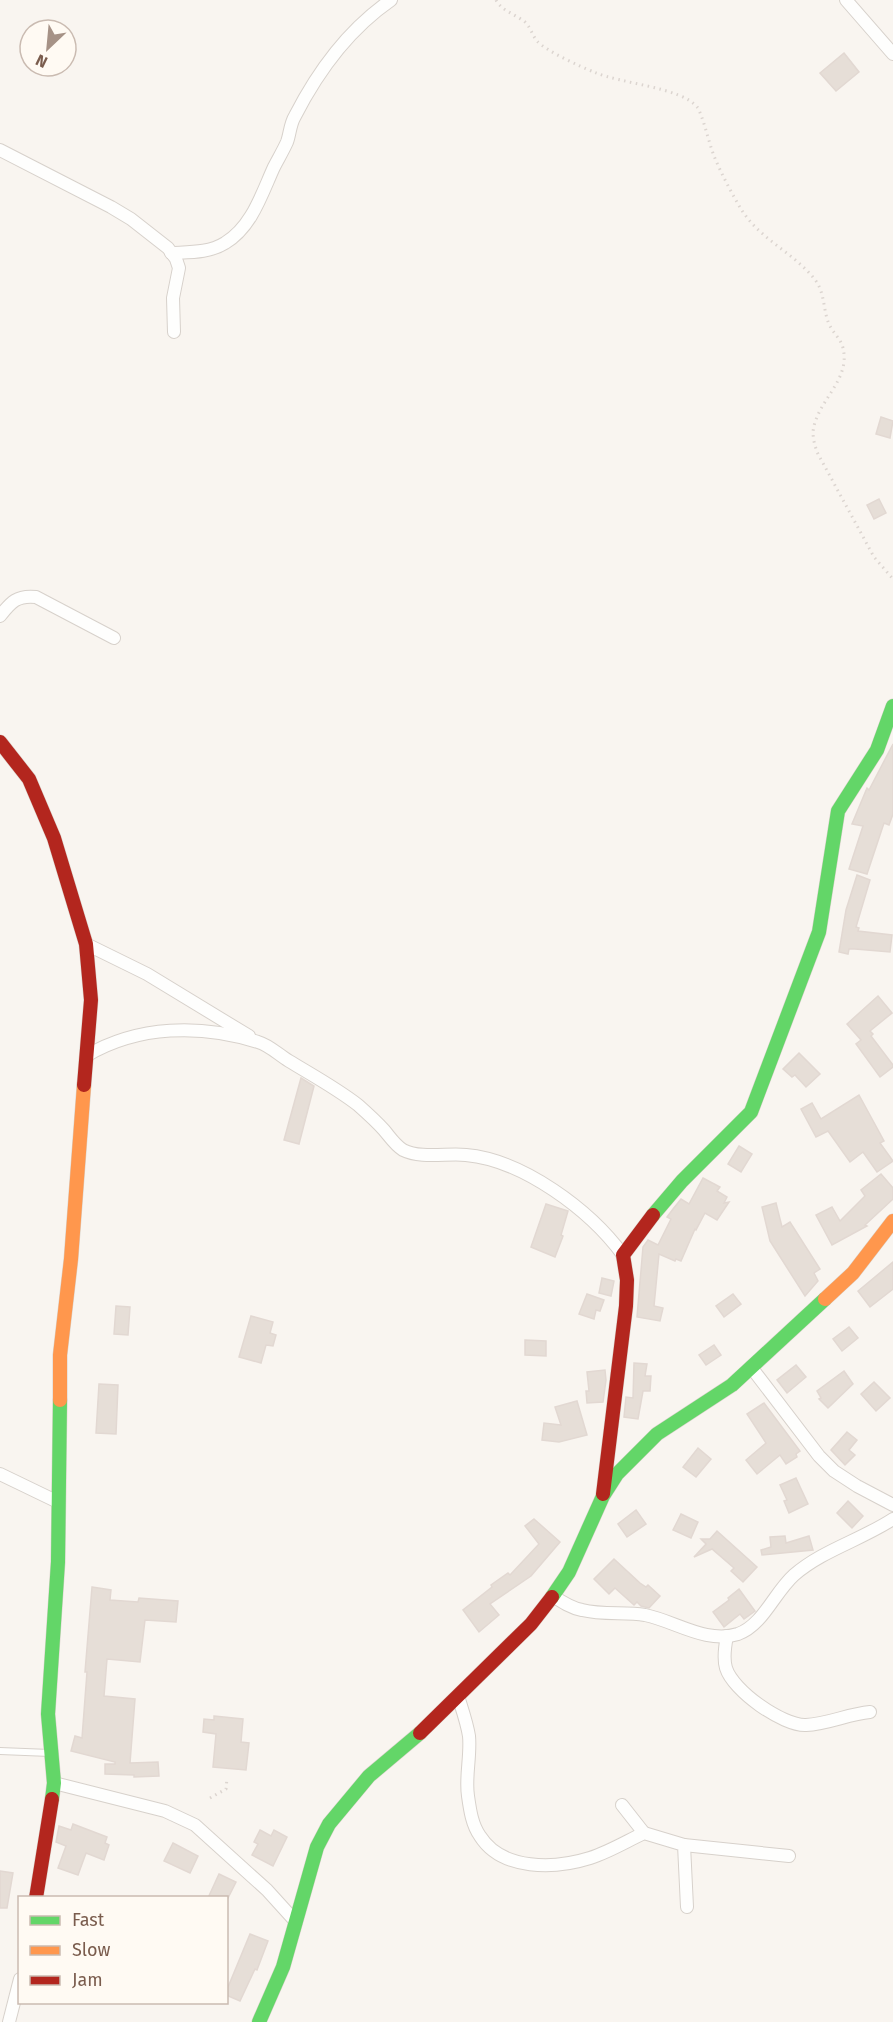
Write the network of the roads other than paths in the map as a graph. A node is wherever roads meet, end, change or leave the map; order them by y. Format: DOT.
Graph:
graph roads {
  1 [pos="391,0"];
  2 [pos="846,0"];
  3 [pos="893,54"];
  4 [pos="0,150"];
  5 [pos="171,253"];
  6 [pos="174,332"];
  7 [pos="0,616"];
  8 [pos="114,638"];
  9 [pos="893,706"];
  10 [pos="0,742"];
  11 [pos="86,944"];
  12 [pos="260,1042"];
  13 [pos="87,1056"];
  14 [pos="893,1221"];
  15 [pos="623,1255"];
  16 [pos="751,1367"];
  17 [pos="0,1474"];
  18 [pos="603,1496"];
  19 [pos="58,1502"];
  20 [pos="893,1505"];
  21 [pos="893,1519"];
  22 [pos="553,1596"];
  23 [pos="726,1636"];
  24 [pos="458,1696"];
  25 [pos="870,1712"];
  26 [pos="0,1751"];
  27 [pos="51,1753"];
  28 [pos="54,1783"];
  29 [pos="622,1805"];
  30 [pos="644,1833"];
  31 [pos="684,1845"];
  32 [pos="789,1856"];
  33 [pos="36,1896"];
  34 [pos="687,1907"];
  35 [pos="296,1922"];
  36 [pos="18,1986"];
  37 [pos="9,2022"];
  38 [pos="259,2022"];
  1 -- 5 [label="street"];
  2 -- 3 [label="street"];
  4 -- 5 [label="street"];
  5 -- 6 [label="street"];
  7 -- 8 [label="street"];
  9 -- 15 [label="street"];
  10 -- 11 [label="street"];
  11 -- 12 [label="street"];
  11 -- 13 [label="street"];
  12 -- 13 [label="street"];
  12 -- 15 [label="street"];
  13 -- 19 [label="street"];
  14 -- 16 [label="street"];
  15 -- 18 [label="street"];
  16 -- 18 [label="street"];
  16 -- 20 [label="street"];
  17 -- 19 [label="street"];
  18 -- 22 [label="street"];
  19 -- 27 [label="street"];
  21 -- 23 [label="street"];
  22 -- 23 [label="street"];
  22 -- 24 [label="street"];
  23 -- 25 [label="street"];
  24 -- 30 [label="street"];
  24 -- 35 [label="street"];
  26 -- 27 [label="lane"];
  27 -- 28 [label="street"];
  28 -- 33 [label="street"];
  28 -- 35 [label="street"];
  29 -- 30 [label="street"];
  30 -- 31 [label="street"];
  31 -- 32 [label="street"];
  31 -- 34 [label="street"];
  35 -- 38 [label="street"];
  36 -- 37 [label="street"];
}
